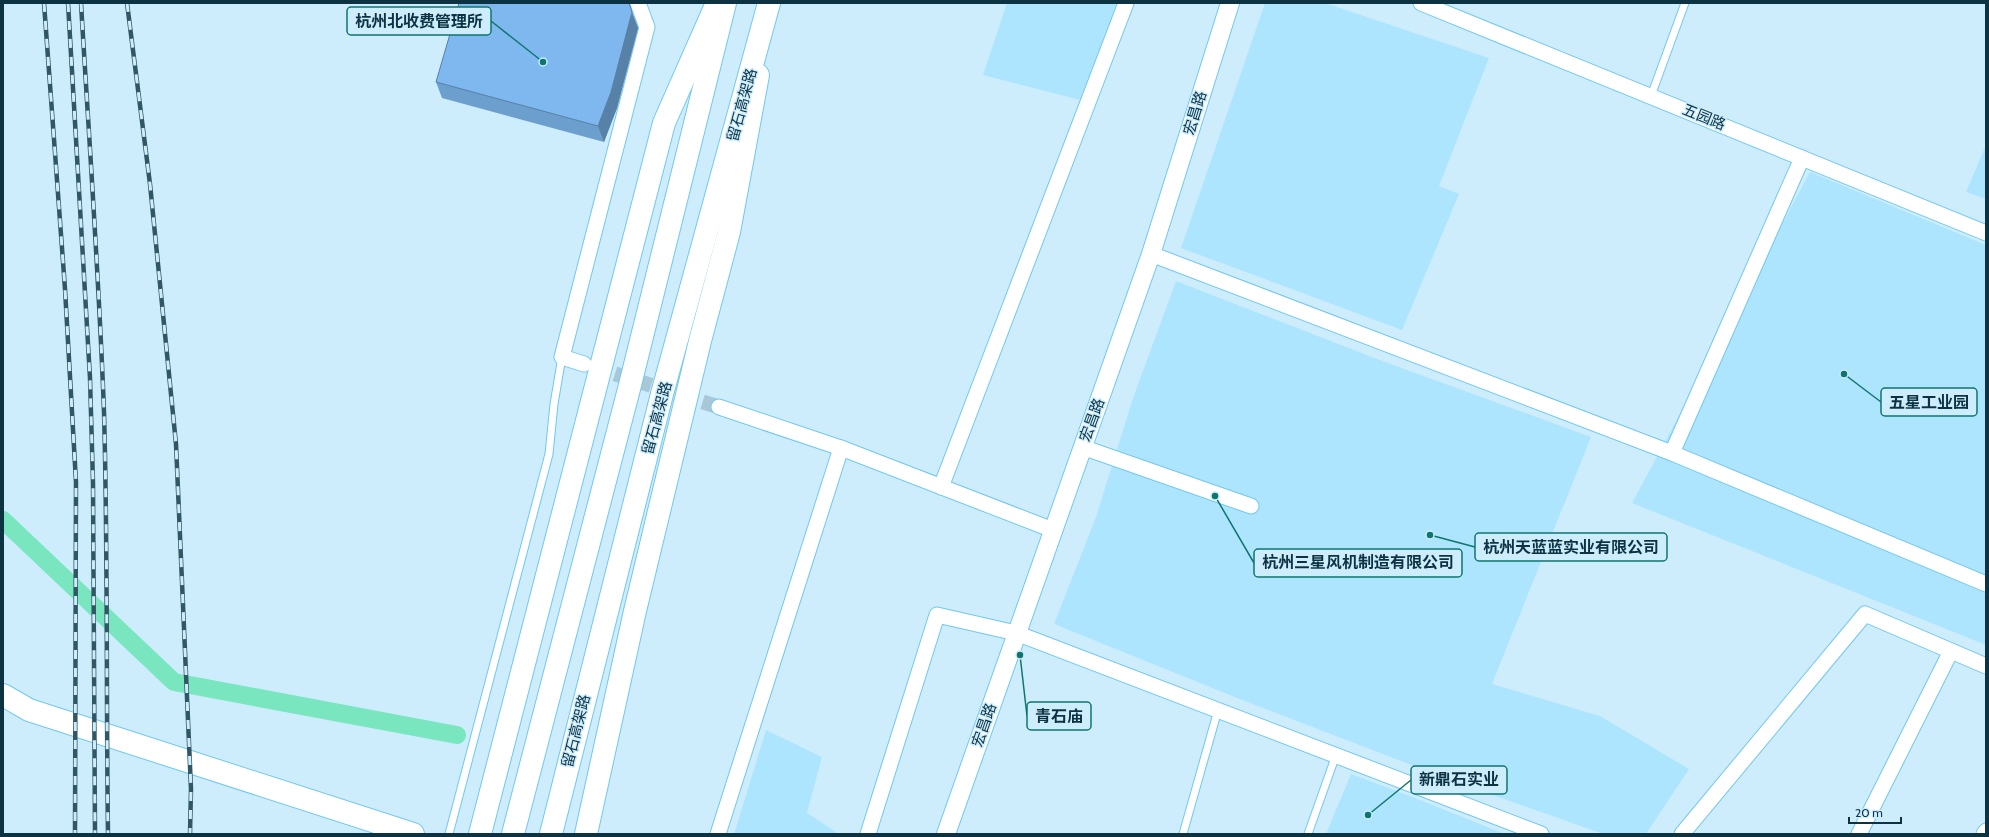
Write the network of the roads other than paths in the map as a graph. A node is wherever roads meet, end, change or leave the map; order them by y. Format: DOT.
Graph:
graph roads {
  1 [pos="638,3"];
  2 [pos="717,3"];
  3 [pos="725,3"];
  4 [pos="771,3"];
  5 [pos="1126,3"];
  6 [pos="1230,3"];
  7 [pos="1421,3"];
  8 [pos="1685,3"];
  9 [pos="1651,96"];
  10 [pos="1802,158"];
  11 [pos="1986,233"];
  12 [pos="1151,254"];
  13 [pos="562,357"];
  14 [pos="584,364"];
  15 [pos="719,407"];
  16 [pos="1082,447"];
  17 [pos="841,448"];
  18 [pos="1672,453"];
  19 [pos="941,487"];
  20 [pos="1251,506"];
  21 [pos="1053,530"];
  22 [pos="1986,584"];
  23 [pos="1016,633"];
  24 [pos="1951,651"];
  25 [pos="1986,666"];
  26 [pos="3,695"];
  27 [pos="1218,710"];
  28 [pos="1336,755"];
  29 [pos="1986,831"];
  30 [pos="413,834"];
  31 [pos="449,834"];
  32 [pos="480,834"];
  33 [pos="513,834"];
  34 [pos="551,834"];
  35 [pos="586,834"];
  36 [pos="718,834"];
  37 [pos="868,834"];
  38 [pos="946,834"];
  39 [pos="1183,834"];
  40 [pos="1308,834"];
  41 [pos="1541,834"];
  42 [pos="1682,834"];
  43 [pos="1860,834"];
  44 [pos="1984,834"];
  1 -- 13 [label="street"];
  2 -- 32 [label="main road"];
  3 -- 33 [label="main road"];
  4 -- 34 [label="main road, 留石高架路"];
  4 -- 35 [label="main road"];
  5 -- 19 [label="street"];
  6 -- 12 [label="street, 宏昌路"];
  7 -- 9 [label="street, 五园路"];
  8 -- 9 [label="lane"];
  9 -- 10 [label="street, 五园路"];
  10 -- 11 [label="street, 五园路"];
  10 -- 18 [label="street"];
  12 -- 16 [label="street, 宏昌路"];
  12 -- 18 [label="street"];
  13 -- 14 [label="street"];
  13 -- 31 [label="lane"];
  15 -- 17 [label="street"];
  16 -- 20 [label="street"];
  16 -- 21 [label="street, 宏昌路"];
  17 -- 19 [label="street"];
  17 -- 36 [label="street"];
  18 -- 22 [label="street"];
  19 -- 21 [label="street"];
  21 -- 23 [label="street, 宏昌路"];
  23 -- 27 [label="street"];
  23 -- 37 [label="street"];
  23 -- 38 [label="street, 宏昌路"];
  24 -- 25 [label="street"];
  24 -- 42 [label="street"];
  24 -- 43 [label="street"];
  26 -- 30 [label="main road"];
  27 -- 28 [label="street"];
  27 -- 39 [label="lane"];
  28 -- 40 [label="lane"];
  28 -- 41 [label="street"];
  29 -- 44 [label="street"];
}
